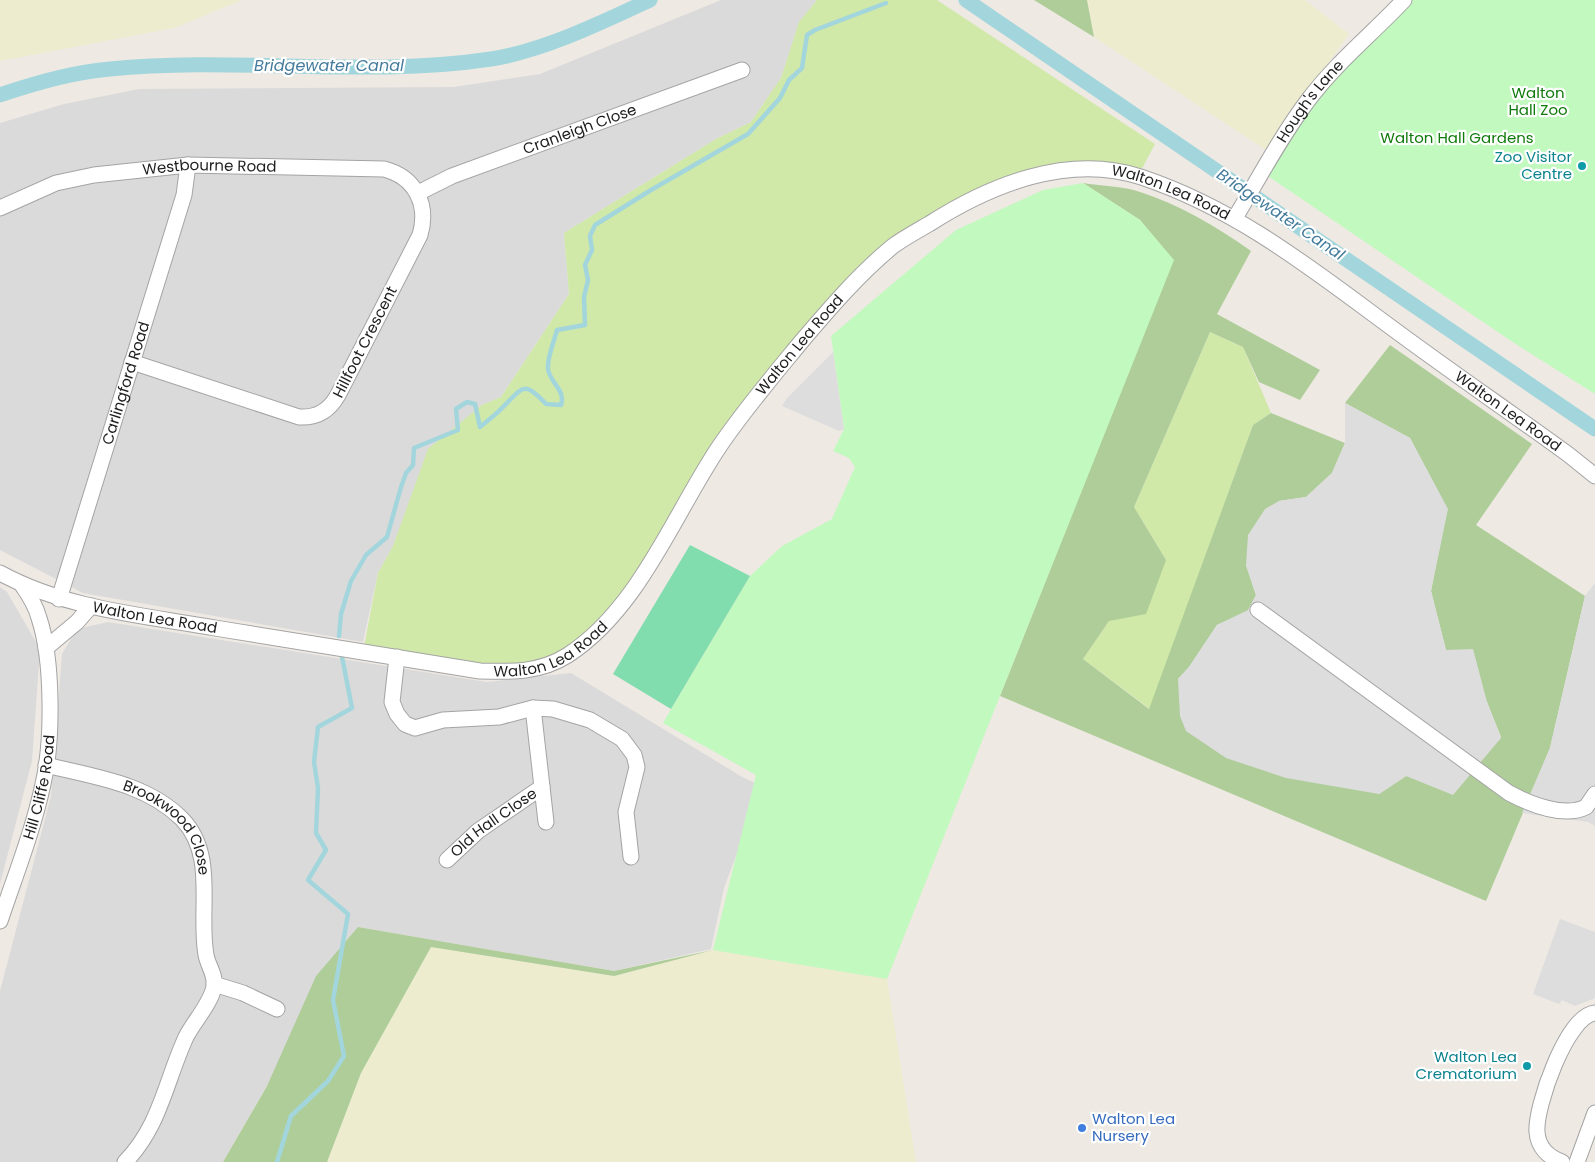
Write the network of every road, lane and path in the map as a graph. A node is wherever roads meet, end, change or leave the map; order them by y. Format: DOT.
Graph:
graph roads {
  1 [pos="1404,0"];
  2 [pos="742,70"];
  3 [pos="188,165"];
  4 [pos="418,193"];
  5 [pos="0,208"];
  6 [pos="1235,218"];
  7 [pos="132,362"];
  8 [pos="1595,476"];
  9 [pos="0,573"];
  10 [pos="22,585"];
  11 [pos="60,599"];
  12 [pos="91,606"];
  13 [pos="1258,610"];
  14 [pos="46,648"];
  15 [pos="397,658"];
  16 [pos="532,708"];
  17 [pos="46,765"];
  18 [pos="542,787"];
  19 [pos="1595,794"];
  20 [pos="546,822"];
  21 [pos="631,858"];
  22 [pos="447,860"];
  23 [pos="0,922"];
  24 [pos="214,984"];
  25 [pos="277,1009"];
  26 [pos="1595,1013"];
  27 [pos="1595,1113"];
  28 [pos="125,1162"];
  29 [pos="1562,1162"];
  30 [pos="1577,1162"];
  1 -- 6 [label="street, Hough's Lane"];
  2 -- 4 [label="street, Cranleigh Close"];
  3 -- 4 [label="street, Westbourne Road"];
  3 -- 5 [label="street, Westbourne Road"];
  3 -- 7 [label="street, Carlingford Road"];
  4 -- 7 [label="street, Hillfoot Crescent"];
  6 -- 8 [label="street, Walton Lea Road"];
  6 -- 15 [label="street, Walton Lea Road"];
  7 -- 11 [label="street, Carlingford Road"];
  9 -- 10 [label="street, Walton Lea Road"];
  10 -- 11 [label="street, Walton Lea Road"];
  10 -- 14 [label="street, Hill Cliffe Road"];
  11 -- 12 [label="street, Walton Lea Road"];
  12 -- 14 [label="street"];
  12 -- 15 [label="street, Walton Lea Road"];
  13 -- 19 [label="street"];
  14 -- 17 [label="street, Hill Cliffe Road"];
  15 -- 16 [label="street"];
  16 -- 18 [label="street, Old Hall Close"];
  16 -- 21 [label="street"];
  17 -- 23 [label="street, Hill Cliffe Road"];
  17 -- 24 [label="street, Brookwood Close"];
  18 -- 20 [label="street, Old Hall Close"];
  18 -- 22 [label="street, Old Hall Close"];
  24 -- 25 [label="street"];
  24 -- 28 [label="street"];
  26 -- 29 [label="street"];
  27 -- 30 [label="street"];
}
